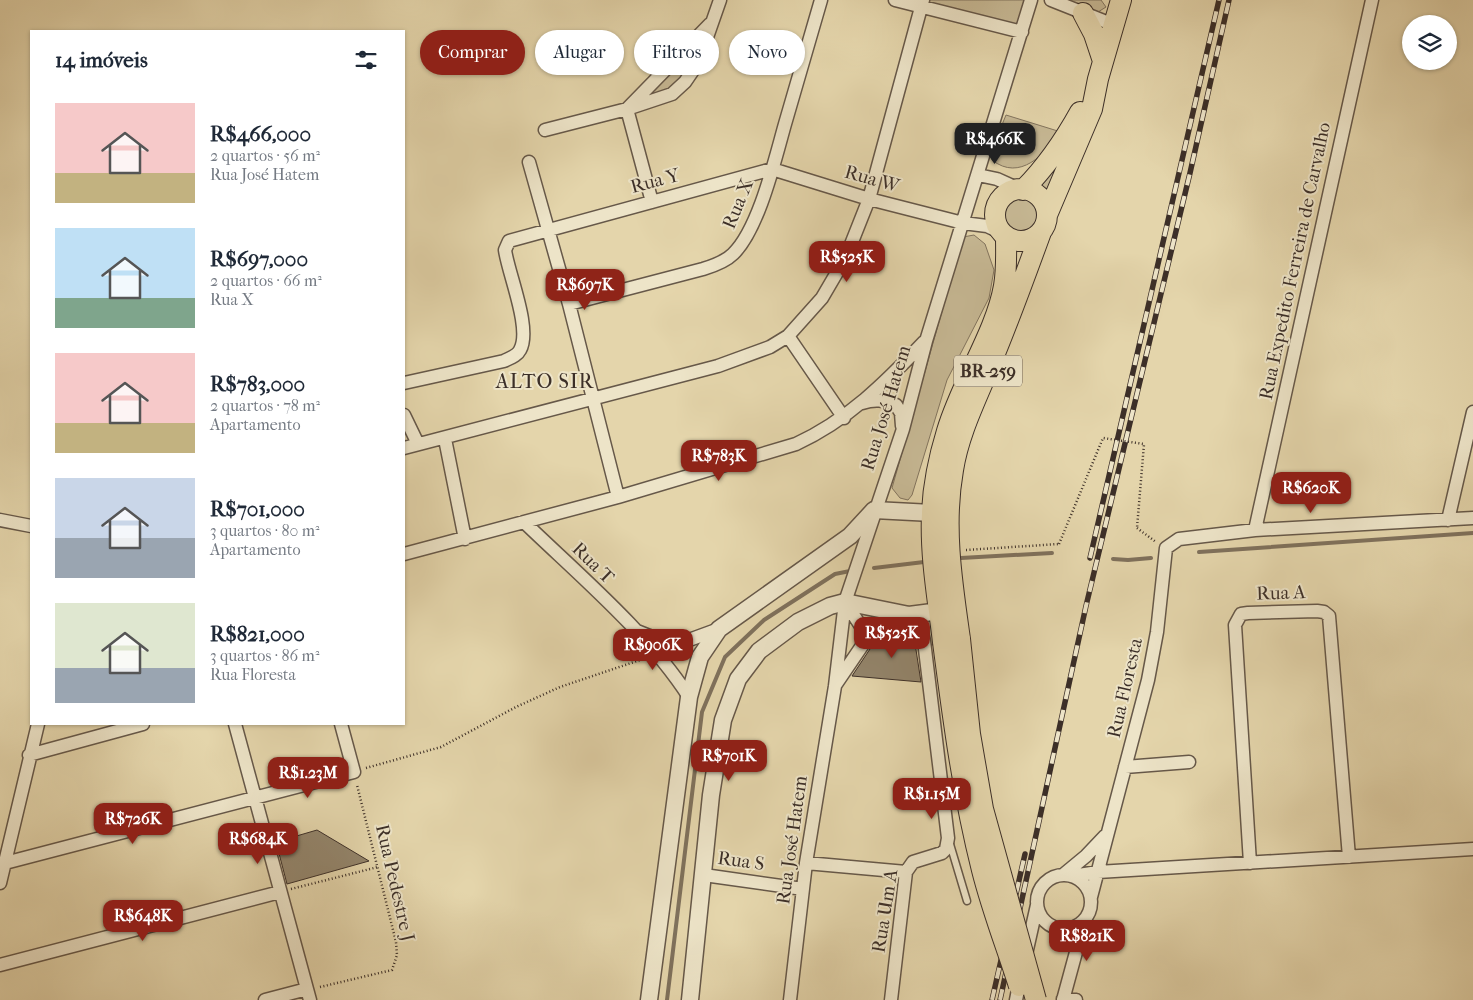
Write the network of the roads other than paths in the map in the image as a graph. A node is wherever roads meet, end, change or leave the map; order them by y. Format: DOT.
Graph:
graph roads {
  1 [pos="720,0"];
  2 [pos="820,0"];
  3 [pos="895,0"];
  4 [pos="1031,0"];
  5 [pos="1051,0"];
  6 [pos="1121,0"];
  7 [pos="1372,0"];
  8 [pos="922,3"];
  9 [pos="1083,13"];
  10 [pos="711,22"];
  11 [pos="1114,25"];
  12 [pos="1022,32"];
  13 [pos="1101,70"];
  14 [pos="626,109"];
  15 [pos="545,130"];
  16 [pos="985,148"];
  17 [pos="529,162"];
  18 [pos="772,169"];
  19 [pos="978,175"];
  20 [pos="1011,185"];
  21 [pos="870,199"];
  22 [pos="652,202"];
  23 [pos="963,224"];
  24 [pos="1044,224"];
  25 [pos="548,230"];
  26 [pos="1004,235"];
  27 [pos="570,304"];
  28 [pos="788,336"];
  29 [pos="926,341"];
  30 [pos="405,383"];
  31 [pos="593,400"];
  32 [pos="862,403"];
  33 [pos="1473,412"];
  34 [pos="405,417"];
  35 [pos="844,418"];
  36 [pos="902,429"];
  37 [pos="445,439"];
  38 [pos="418,444"];
  39 [pos="405,448"];
  40 [pos="618,497"];
  41 [pos="874,510"];
  42 [pos="932,513"];
  43 [pos="1473,518"];
  44 [pos="0,520"];
  45 [pos="1448,520"];
  46 [pos="524,522"];
  47 [pos="30,526"];
  48 [pos="1256,530"];
  49 [pos="465,539"];
  50 [pos="405,554"];
  51 [pos="845,602"];
  52 [pos="940,611"];
  53 [pos="913,614"];
  54 [pos="635,630"];
  55 [pos="718,630"];
  56 [pos="868,637"];
  57 [pos="952,641"];
  58 [pos="835,686"];
  59 [pos="689,697"];
  60 [pos="38,725"];
  61 [pos="139,725"];
  62 [pos="235,725"];
  63 [pos="340,725"];
  64 [pos="29,755"];
  65 [pos="1189,762"];
  66 [pos="1125,767"];
  67 [pos="255,799"];
  68 [pos="1107,834"];
  69 [pos="948,838"];
  70 [pos="1473,849"];
  71 [pos="1349,857"];
  72 [pos="5,863"];
  73 [pos="806,863"];
  74 [pos="1250,863"];
  75 [pos="906,872"];
  76 [pos="1098,872"];
  77 [pos="704,875"];
  78 [pos="1068,876"];
  79 [pos="0,883"];
  80 [pos="803,889"];
  81 [pos="280,892"];
  82 [pos="1090,897"];
  83 [pos="966,901"];
  84 [pos="1037,905"];
  85 [pos="1085,919"];
  86 [pos="0,966"];
  87 [pos="308,995"];
  88 [pos="1063,999"];
  89 [pos="266,1000"];
  90 [pos="649,1000"];
  91 [pos="690,1000"];
  92 [pos="790,1000"];
  93 [pos="891,1000"];
  94 [pos="1016,1000"];
  95 [pos="1023,1000"];
  96 [pos="1036,1000"];
  97 [pos="1076,1000"];
  1 -- 10 [label="street"];
  2 -- 18 [label="street, Rua X"];
  3 -- 8 [label="street"];
  4 -- 12 [label="street, Rua José Hatem"];
  5 -- 9 [label="street"];
  6 -- 11 [label="main road, BR-259"];
  7 -- 48 [label="street, Rua Expedito Ferreira de Carvalho"];
  8 -- 12 [label="street"];
  8 -- 21 [label="street"];
  9 -- 11 [label="street"];
  9 -- 13 [label="main road"];
  10 -- 14 [label="street"];
  10 -- 14 [label="street"];
  11 -- 13 [label="main road, BR-259"];
  12 -- 16 [label="street, Rua José Hatem"];
  13 -- 20 [label="main road, BR-259"];
  13 -- 24 [label="main road, BR-259"];
  14 -- 15 [label="street"];
  14 -- 22 [label="street"];
  16 -- 19 [label="street, Rua José Hatem"];
  16 -- 20 [label="street"];
  17 -- 25 [label="street"];
  18 -- 21 [label="street, Rua W"];
  18 -- 22 [label="street, Rua Y"];
  18 -- 27 [label="street, Rua X"];
  19 -- 20 [label="street"];
  19 -- 23 [label="street, Rua José Hatem"];
  20 -- 24 [label="main road"];
  20 -- 26 [label="main road, BR-259"];
  21 -- 23 [label="street, Rua W"];
  21 -- 28 [label="street"];
  22 -- 25 [label="street, Rua Y"];
  23 -- 26 [label="street"];
  23 -- 29 [label="street, Rua José Hatem"];
  24 -- 26 [label="main road"];
  24 -- 57 [label="main road, BR-259"];
  25 -- 27 [label="street"];
  25 -- 30 [label="street, Rua Y"];
  26 -- 42 [label="main road, BR-259"];
  27 -- 31 [label="street"];
  28 -- 31 [label="street"];
  28 -- 35 [label="street"];
  29 -- 32 [label="street"];
  29 -- 36 [label="street, Rua José Hatem"];
  31 -- 37 [label="street"];
  31 -- 40 [label="street"];
  32 -- 35 [label="street"];
  32 -- 36 [label="street"];
  33 -- 45 [label="street"];
  34 -- 38 [label="street"];
  35 -- 40 [label="street"];
  36 -- 41 [label="street, Rua José Hatem"];
  37 -- 38 [label="street"];
  37 -- 49 [label="street"];
  38 -- 39 [label="street"];
  40 -- 46 [label="street"];
  41 -- 42 [label="street"];
  41 -- 51 [label="street, Rua José Hatem"];
  41 -- 55 [label="street"];
  42 -- 52 [label="main road, BR-259"];
  43 -- 45 [label="street"];
  44 -- 47 [label="street"];
  45 -- 48 [label="street"];
  46 -- 49 [label="street"];
  46 -- 54 [label="street, Rua T"];
  48 -- 66 [label="street, Rua Floresta"];
  49 -- 50 [label="street"];
  51 -- 53 [label="street"];
  51 -- 56 [label="street"];
  51 -- 58 [label="street, Rua José Hatem"];
  51 -- 77 [label="street"];
  52 -- 53 [label="street"];
  52 -- 57 [label="main road, BR-259"];
  53 -- 56 [label="street, Rua José Hatem"];
  53 -- 69 [label="street"];
  54 -- 55 [label="street, Rua T"];
  54 -- 59 [label="street, Rua T"];
  55 -- 59 [label="street"];
  56 -- 58 [label="street, Rua José Hatem"];
  57 -- 95 [label="main road, BR-259, bridge"];
  57 -- 96 [label="main road, BR-259, bridge"];
  58 -- 73 [label="street, Rua José Hatem"];
  59 -- 90 [label="street"];
  60 -- 64 [label="street"];
  61 -- 64 [label="street"];
  62 -- 67 [label="street"];
  63 -- 67 [label="street"];
  64 -- 72 [label="street"];
  65 -- 66 [label="street"];
  66 -- 68 [label="street, Rua Floresta"];
  67 -- 72 [label="street"];
  67 -- 81 [label="street"];
  68 -- 76 [label="street, Rua Floresta"];
  68 -- 78 [label="street, Rua Floresta"];
  69 -- 75 [label="street, Rua Um A"];
  69 -- 83 [label="lane"];
  70 -- 71 [label="street"];
  71 -- 74 [label="street"];
  71 -- 74 [label="street, Rua A"];
  72 -- 79 [label="street"];
  73 -- 75 [label="street"];
  73 -- 80 [label="street, Rua José Hatem"];
  74 -- 76 [label="street"];
  75 -- 93 [label="street, Rua Um A"];
  76 -- 78 [label="street, Rua Floresta"];
  76 -- 82 [label="street, Rua Floresta"];
  77 -- 80 [label="street, Rua S"];
  77 -- 91 [label="street"];
  78 -- 82 [label="street"];
  78 -- 84 [label="street, Rua Floresta"];
  80 -- 92 [label="street, Rua José Hatem"];
  81 -- 86 [label="street"];
  81 -- 87 [label="street"];
  82 -- 85 [label="street, Rua Floresta"];
  84 -- 85 [label="street"];
  84 -- 94 [label="street, Rua Floresta"];
  85 -- 88 [label="street, Rua Floresta"];
  87 -- 89 [label="street"];
  88 -- 97 [label="street"];
}
